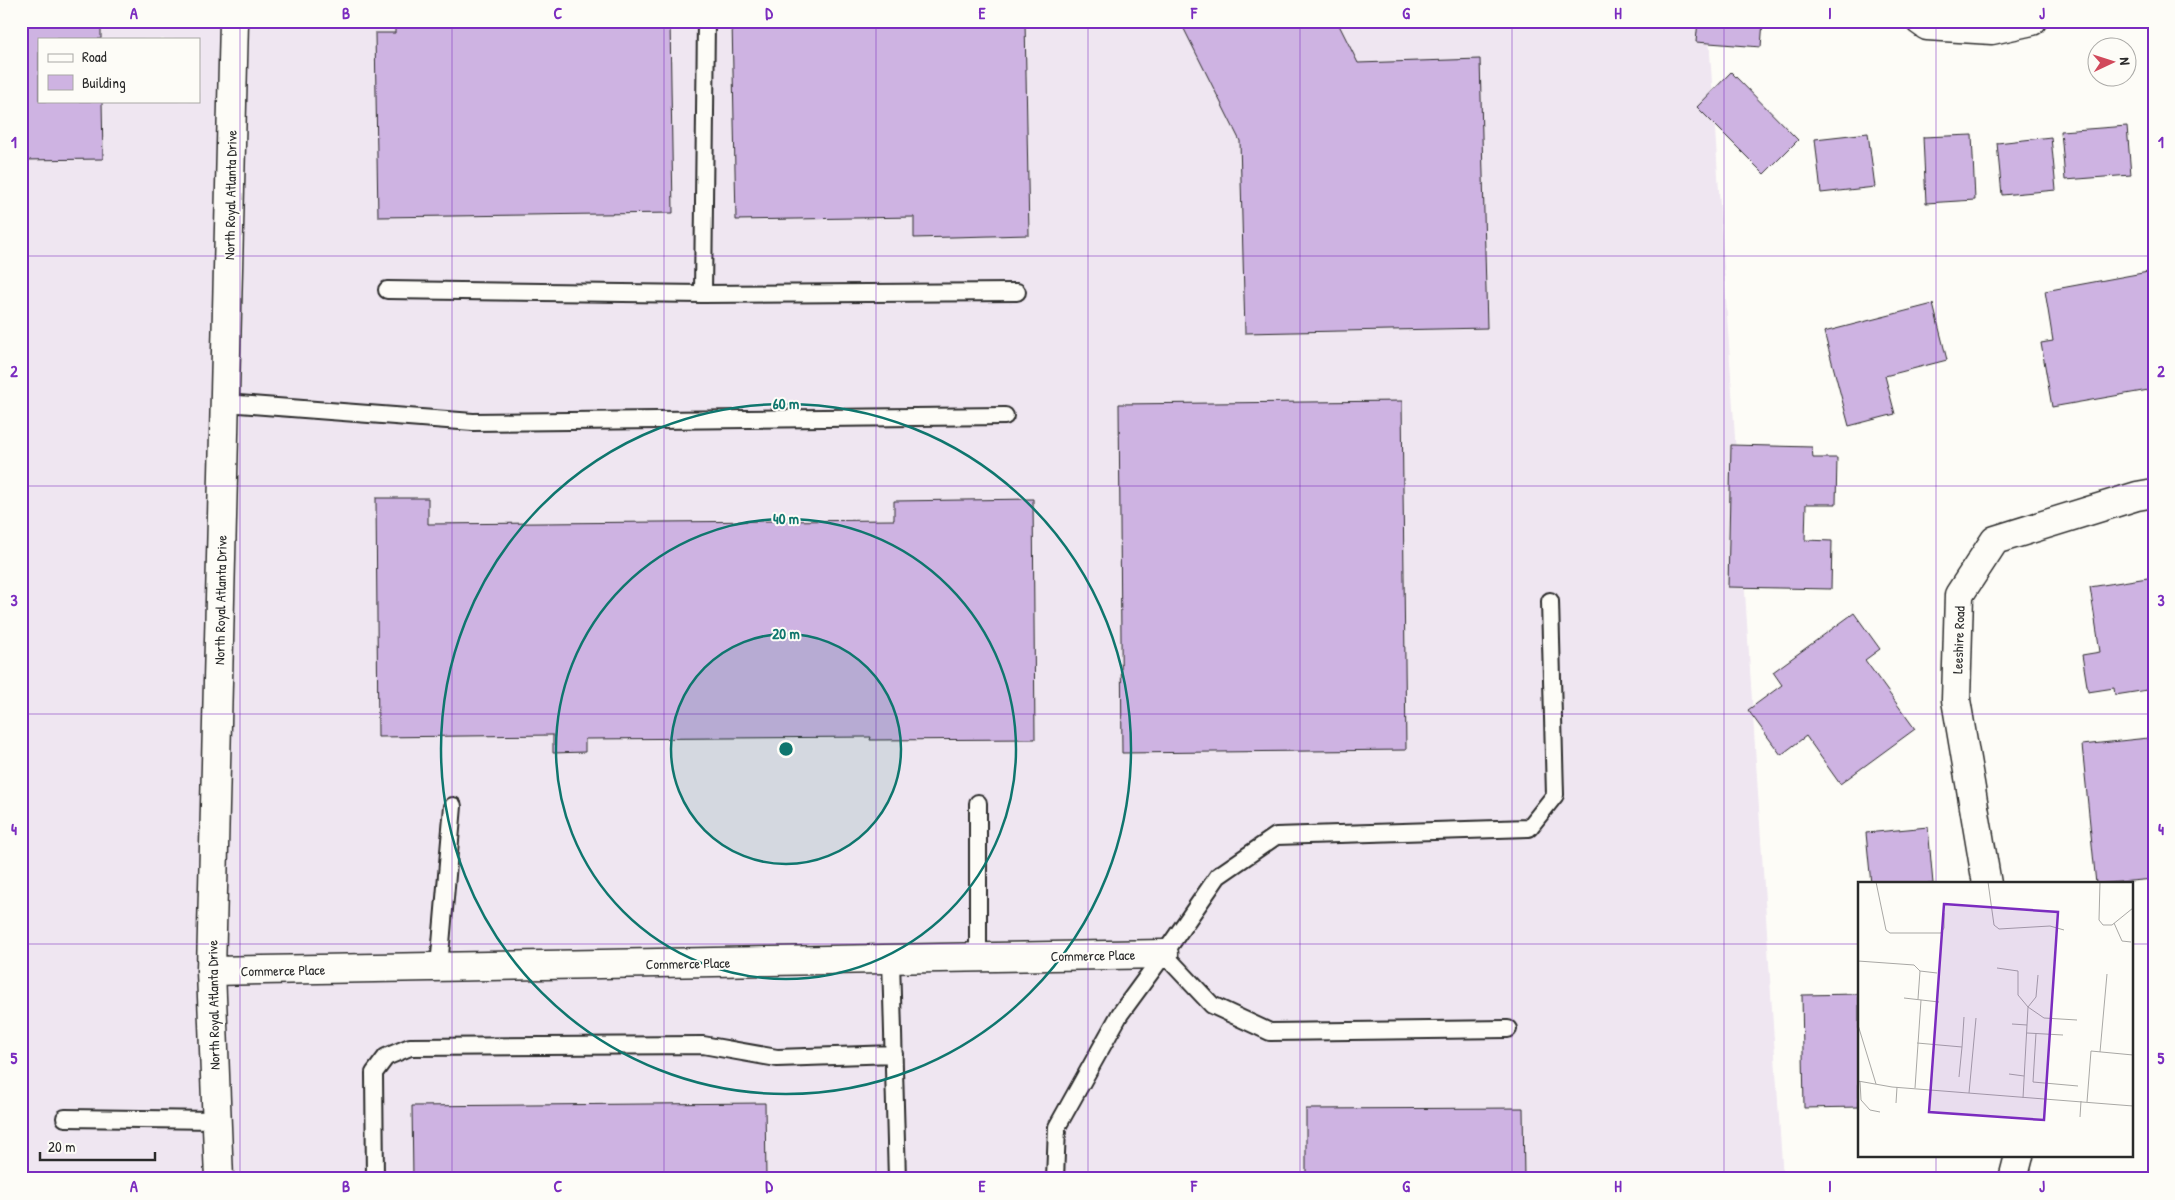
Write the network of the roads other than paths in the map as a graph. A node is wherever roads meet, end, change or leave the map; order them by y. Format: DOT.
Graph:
graph roads {
  1 [pos="234,21"];
  2 [pos="706,21"];
  3 [pos="1920,21"];
  4 [pos="2032,21"];
  5 [pos="387,290"];
  6 [pos="1017,292"];
  7 [pos="702,294"];
  8 [pos="225,403"];
  9 [pos="1006,416"];
  10 [pos="2154,493"];
  11 [pos="1550,601"];
  12 [pos="978,803"];
  13 [pos="453,806"];
  14 [pos="1987,882"];
  15 [pos="1164,954"];
  16 [pos="978,957"];
  17 [pos="891,959"];
  18 [pos="438,967"];
  19 [pos="211,972"];
  20 [pos="1508,1030"];
  21 [pos="894,1054"];
  22 [pos="64,1118"];
  23 [pos="217,1120"];
  24 [pos="2018,1158"];
  25 [pos="219,1179"];
  26 [pos="375,1179"];
  27 [pos="897,1179"];
  28 [pos="1055,1179"];
  29 [pos="2013,1179"];
  1 -- 8 [label="street, North Royal Atlanta Drive"];
  2 -- 7 [label="lane"];
  3 -- 4 [label="street"];
  5 -- 7 [label="lane"];
  6 -- 7 [label="lane"];
  8 -- 9 [label="lane"];
  8 -- 19 [label="street, North Royal Atlanta Drive"];
  10 -- 14 [label="street, Leeshire Road"];
  11 -- 15 [label="lane"];
  12 -- 16 [label="lane"];
  13 -- 18 [label="lane"];
  15 -- 16 [label="street, Commerce Place"];
  15 -- 20 [label="lane"];
  15 -- 28 [label="lane"];
  16 -- 17 [label="street, Commerce Place"];
  17 -- 18 [label="street, Commerce Place"];
  17 -- 21 [label="lane"];
  18 -- 19 [label="street, Commerce Place"];
  19 -- 23 [label="street, North Royal Atlanta Drive"];
  21 -- 26 [label="lane"];
  21 -- 27 [label="lane"];
  22 -- 23 [label="lane"];
  23 -- 25 [label="street, North Royal Atlanta Drive"];
  24 -- 29 [label="street"];
}
